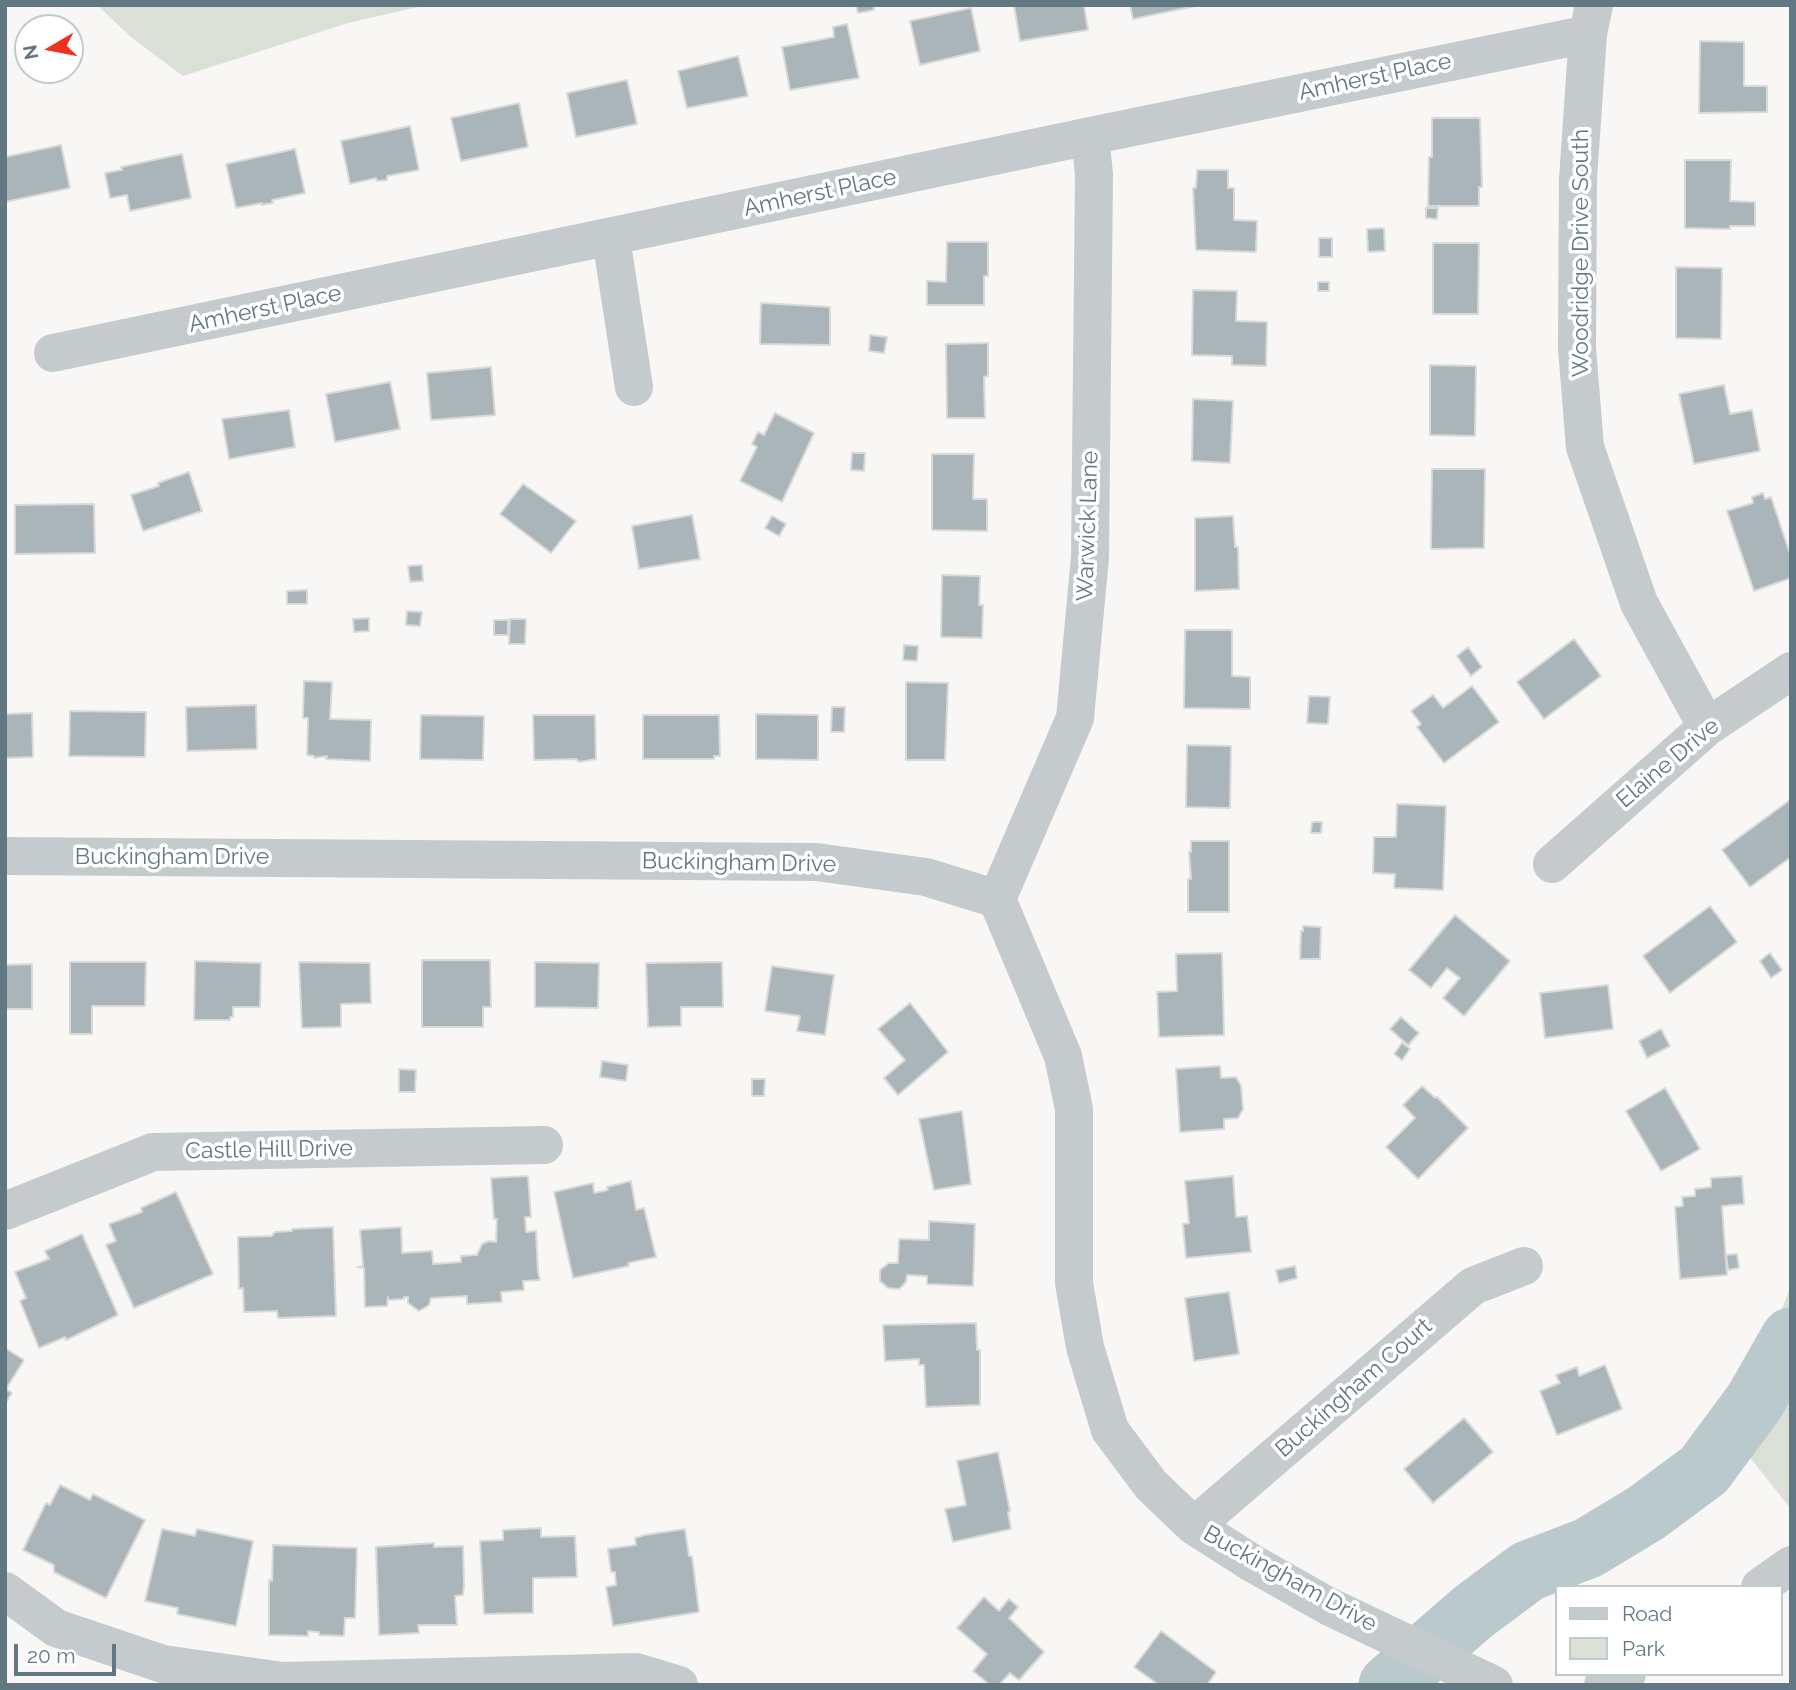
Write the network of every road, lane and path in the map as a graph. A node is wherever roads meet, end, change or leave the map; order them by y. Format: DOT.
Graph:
graph roads {
  1 [pos="1591,20"];
  2 [pos="1090,135"];
  3 [pos="611,237"];
  4 [pos="53,353"];
  5 [pos="635,387"];
  6 [pos="1791,671"];
  7 [pos="1707,727"];
  8 [pos="5,856"];
  9 [pos="1552,864"];
  10 [pos="997,900"];
  11 [pos="544,1145"];
  12 [pos="5,1211"];
  13 [pos="1524,1266"];
  14 [pos="1194,1526"];
  15 [pos="1791,1565"];
  16 [pos="1763,1585"];
  17 [pos="5,1591"];
  18 [pos="162,1675"];
  19 [pos="1623,1676"];
  20 [pos="679,1685"];
  21 [pos="1494,1685"];
  22 [pos="1603,1685"];
  1 -- 2 [label="street, Amherst Place"];
  1 -- 7 [label="street, Woodridge Drive South"];
  2 -- 3 [label="street, Amherst Place"];
  2 -- 10 [label="street, Warwick Lane"];
  3 -- 4 [label="street, Amherst Place"];
  3 -- 5 [label="street"];
  6 -- 7 [label="street, Elaine Drive"];
  7 -- 9 [label="street, Elaine Drive"];
  8 -- 10 [label="street, Buckingham Drive"];
  10 -- 14 [label="street, Buckingham Drive"];
  11 -- 12 [label="street, Castle Hill Drive"];
  13 -- 14 [label="street, Buckingham Court"];
  14 -- 21 [label="street, Buckingham Drive"];
  15 -- 16 [label="street"];
  17 -- 18 [label="street"];
  18 -- 20 [label="street"];
  19 -- 22 [label="street"];
}
